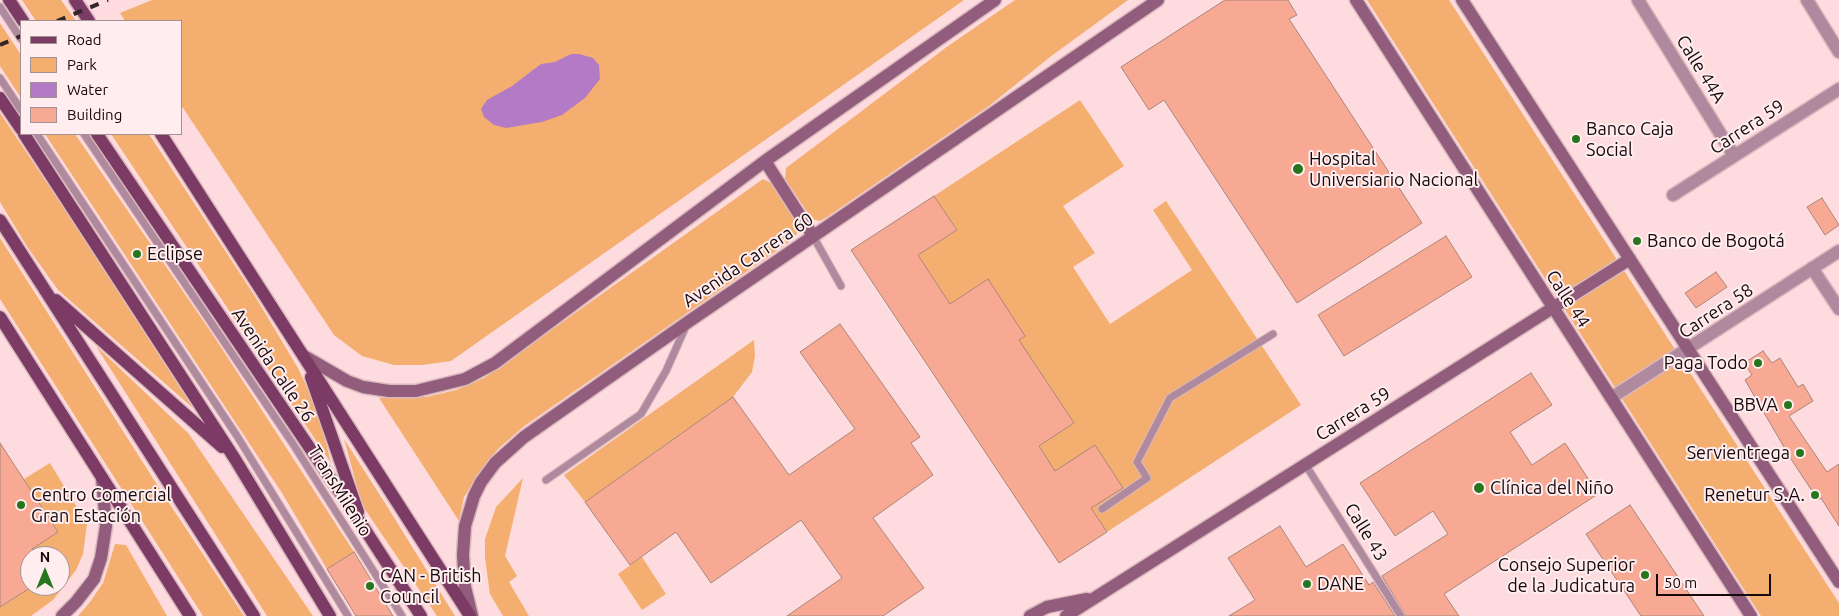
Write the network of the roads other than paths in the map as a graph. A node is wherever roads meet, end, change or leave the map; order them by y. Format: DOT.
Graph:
graph roads {
  1 [pos="9,0"];
  2 [pos="76,0"];
  3 [pos="995,0"];
  4 [pos="1158,0"];
  5 [pos="1356,0"];
  6 [pos="1462,0"];
  7 [pos="1638,0"];
  8 [pos="1806,0"];
  9 [pos="0,7"];
  10 [pos="22,20"];
  11 [pos="88,20"];
  12 [pos="20,37"];
  13 [pos="1839,52"];
  14 [pos="0,78"];
  15 [pos="1839,89"];
  16 [pos="0,98"];
  17 [pos="20,108"];
  18 [pos="20,128"];
  19 [pos="25,135"];
  20 [pos="38,135"];
  21 [pos="85,135"];
  22 [pos="97,135"];
  23 [pos="162,135"];
  24 [pos="1734,156"];
  25 [pos="765,161"];
  26 [pos="1673,195"];
  27 [pos="0,220"];
  28 [pos="813,236"];
  29 [pos="1839,251"];
  30 [pos="1630,259"];
  31 [pos="1812,268"];
  32 [pos="841,286"];
  33 [pos="43,288"];
  34 [pos="1553,307"];
  35 [pos="1839,309"];
  36 [pos="0,316"];
  37 [pos="688,322"];
  38 [pos="1273,334"];
  39 [pos="1688,350"];
  40 [pos="304,356"];
  41 [pos="1611,398"];
  42 [pos="235,459"];
  43 [pos="1305,464"];
  44 [pos="102,478"];
  45 [pos="546,480"];
  46 [pos="1102,509"];
  47 [pos="364,528"];
  48 [pos="1839,582"];
  49 [pos="1094,597"];
  50 [pos="62,616"];
  51 [pos="190,616"];
  52 [pos="254,616"];
  53 [pos="330,616"];
  54 [pos="348,616"];
  55 [pos="402,616"];
  56 [pos="420,616"];
  57 [pos="471,616"];
  58 [pos="1030,616"];
  59 [pos="1066,616"];
  60 [pos="1401,616"];
  61 [pos="1751,616"];
  1 -- 10 [label="main road"];
  2 -- 11 [label="main road"];
  3 -- 25 [label="street"];
  4 -- 28 [label="street, Avenida Carrera 60"];
  5 -- 34 [label="street, Calle 44"];
  6 -- 30 [label="street"];
  7 -- 24 [label="street, Calle 44A"];
  8 -- 13 [label="street"];
  9 -- 12 [label="lane"];
  14 -- 17 [label="lane"];
  15 -- 24 [label="street, Carrera 59"];
  16 -- 18 [label="main road"];
  19 -- 42 [label="main road"];
  20 -- 54 [label="lane"];
  21 -- 55 [label="lane, TransMilenio"];
  22 -- 47 [label="main road, Avenida Calle 26"];
  23 -- 40 [label="main road, Avenida Calle 26"];
  24 -- 26 [label="street, Carrera 59"];
  25 -- 28 [label="street"];
  25 -- 40 [label="street"];
  27 -- 33 [label="main road"];
  28 -- 32 [label="lane"];
  28 -- 37 [label="street, Avenida Carrera 60"];
  29 -- 31 [label="street, Carrera 58"];
  30 -- 34 [label="street, Carrera 59"];
  30 -- 39 [label="street"];
  31 -- 35 [label="street"];
  31 -- 39 [label="street, Carrera 58"];
  33 -- 42 [label="main road"];
  33 -- 52 [label="main road"];
  34 -- 41 [label="street, Calle 44"];
  34 -- 43 [label="street, Carrera 59"];
  36 -- 44 [label="main road"];
  37 -- 45 [label="lane"];
  37 -- 57 [label="street, Avenida Carrera 60"];
  38 -- 46 [label="lane"];
  39 -- 41 [label="street, Carrera 58"];
  39 -- 48 [label="street"];
  40 -- 47 [label="main road"];
  40 -- 57 [label="main road, Avenida Calle 26"];
  41 -- 61 [label="street, Calle 44"];
  42 -- 53 [label="main road"];
  43 -- 49 [label="street, Carrera 59"];
  43 -- 60 [label="lane, Calle 43"];
  44 -- 50 [label="street"];
  44 -- 51 [label="main road"];
  47 -- 56 [label="main road, Avenida Calle 26"];
  49 -- 58 [label="street, Carrera 59"];
  49 -- 59 [label="street, Carrera 59"];
}
